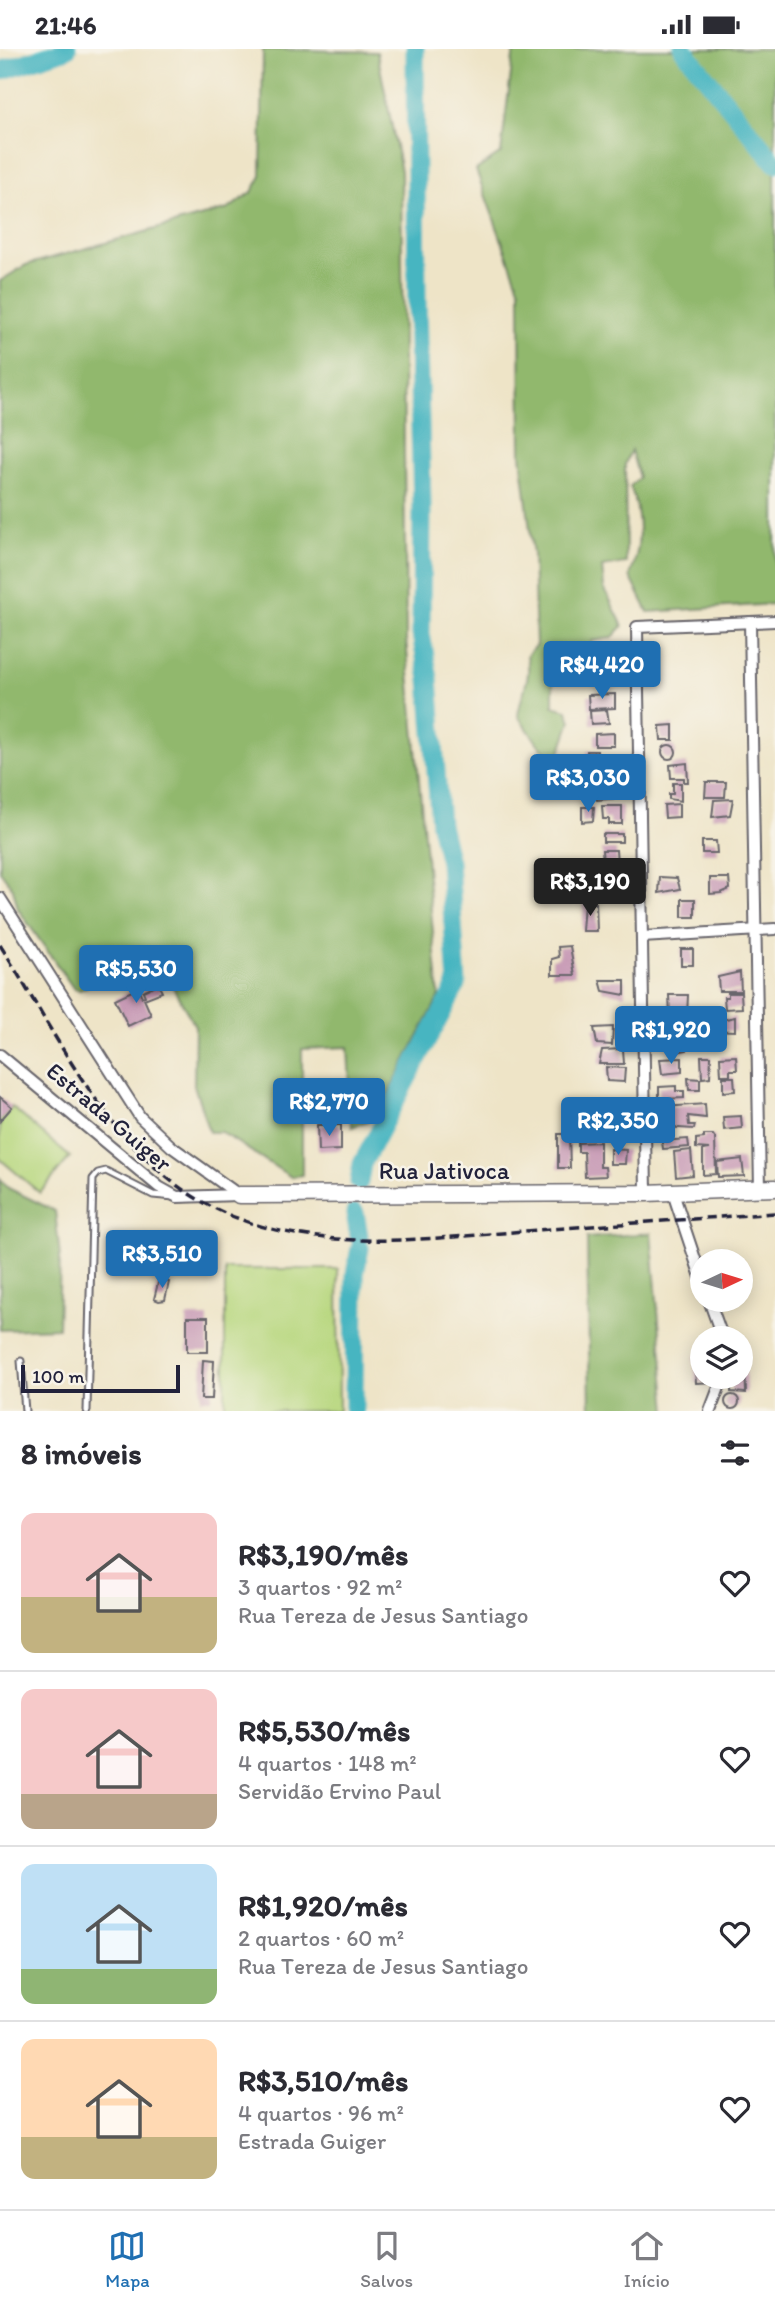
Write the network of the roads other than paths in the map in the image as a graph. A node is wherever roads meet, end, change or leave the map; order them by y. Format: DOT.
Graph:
graph roads {
  1 [pos="775,621"];
  2 [pos="750,622"];
  3 [pos="0,898"];
  4 [pos="775,929"];
  5 [pos="755,930"];
  6 [pos="642,937"];
  7 [pos="0,1055"];
  8 [pos="767,1189"];
  9 [pos="646,1193"];
  10 [pos="673,1193"];
  11 [pos="239,1195"];
  12 [pos="177,1196"];
  13 [pos="692,1249"];
  14 [pos="21,1361"];
  15 [pos="718,1389"];
  16 [pos="25,1411"];
  17 [pos="87,1411"];
  18 [pos="710,1411"];
  1 -- 2 [label="street"];
  2 -- 5 [label="street"];
  2 -- 6 [label="street"];
  3 -- 11 [label="street"];
  4 -- 5 [label="street"];
  5 -- 6 [label="street"];
  5 -- 8 [label="street"];
  6 -- 9 [label="street"];
  7 -- 12 [label="street, Estrada Guiger"];
  8 -- 10 [label="street, Rua Jativoca"];
  9 -- 10 [label="street, Rua Jativoca"];
  9 -- 11 [label="street, Rua Jativoca"];
  10 -- 13 [label="street"];
  11 -- 12 [label="street, Estrada Guiger"];
  12 -- 17 [label="lane"];
  14 -- 16 [label="lane"];
  15 -- 18 [label="street"];
}
